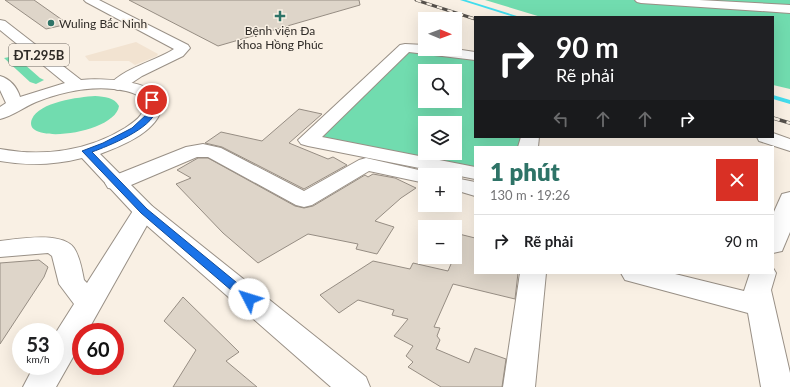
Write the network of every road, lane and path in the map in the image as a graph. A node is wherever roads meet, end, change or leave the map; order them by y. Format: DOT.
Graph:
graph roads {
  1 [pos="90,0"];
  2 [pos="641,0"];
  3 [pos="790,9"];
  4 [pos="0,24"];
  5 [pos="418,49"];
  6 [pos="462,54"];
  7 [pos="474,56"];
  8 [pos="0,82"];
  9 [pos="118,85"];
  10 [pos="78,86"];
  11 [pos="15,105"];
  12 [pos="0,114"];
  13 [pos="769,138"];
  14 [pos="790,145"];
  15 [pos="86,151"];
  16 [pos="3,157"];
  17 [pos="474,173"];
  18 [pos="418,176"];
  19 [pos="116,183"];
  20 [pos="462,186"];
  21 [pos="474,189"];
  22 [pos="774,193"];
  23 [pos="790,199"];
  24 [pos="144,211"];
  25 [pos="774,242"];
  26 [pos="0,249"];
  27 [pos="533,274"];
  28 [pos="638,274"];
  29 [pos="763,274"];
  30 [pos="89,303"];
  31 [pos="760,306"];
  32 [pos="64,345"];
  33 [pos="46,375"];
  34 [pos="39,387"];
  35 [pos="354,387"];
  36 [pos="519,387"];
  37 [pos="777,387"];
  1 -- 9 [label="street"];
  2 -- 3 [label="street"];
  4 -- 10 [label="street, ĐT.295B"];
  5 -- 17 [label="street"];
  6 -- 7 [label="street"];
  8 -- 11 [label="street, ĐT.295B"];
  9 -- 10 [label="street"];
  9 -- 15 [label="street"];
  10 -- 11 [label="street"];
  11 -- 12 [label="street"];
  13 -- 14 [label="street"];
  15 -- 16 [label="street"];
  15 -- 19 [label="street"];
  18 -- 19 [label="street"];
  19 -- 24 [label="street"];
  20 -- 21 [label="street"];
  22 -- 23 [label="street"];
  23 -- 25 [label="street"];
  24 -- 30 [label="street"];
  24 -- 35 [label="street"];
  26 -- 30 [label="street"];
  27 -- 36 [label="street"];
  28 -- 31 [label="street"];
  29 -- 31 [label="street"];
  30 -- 32 [label="street"];
  31 -- 37 [label="street"];
  33 -- 34 [label="street"];
}
